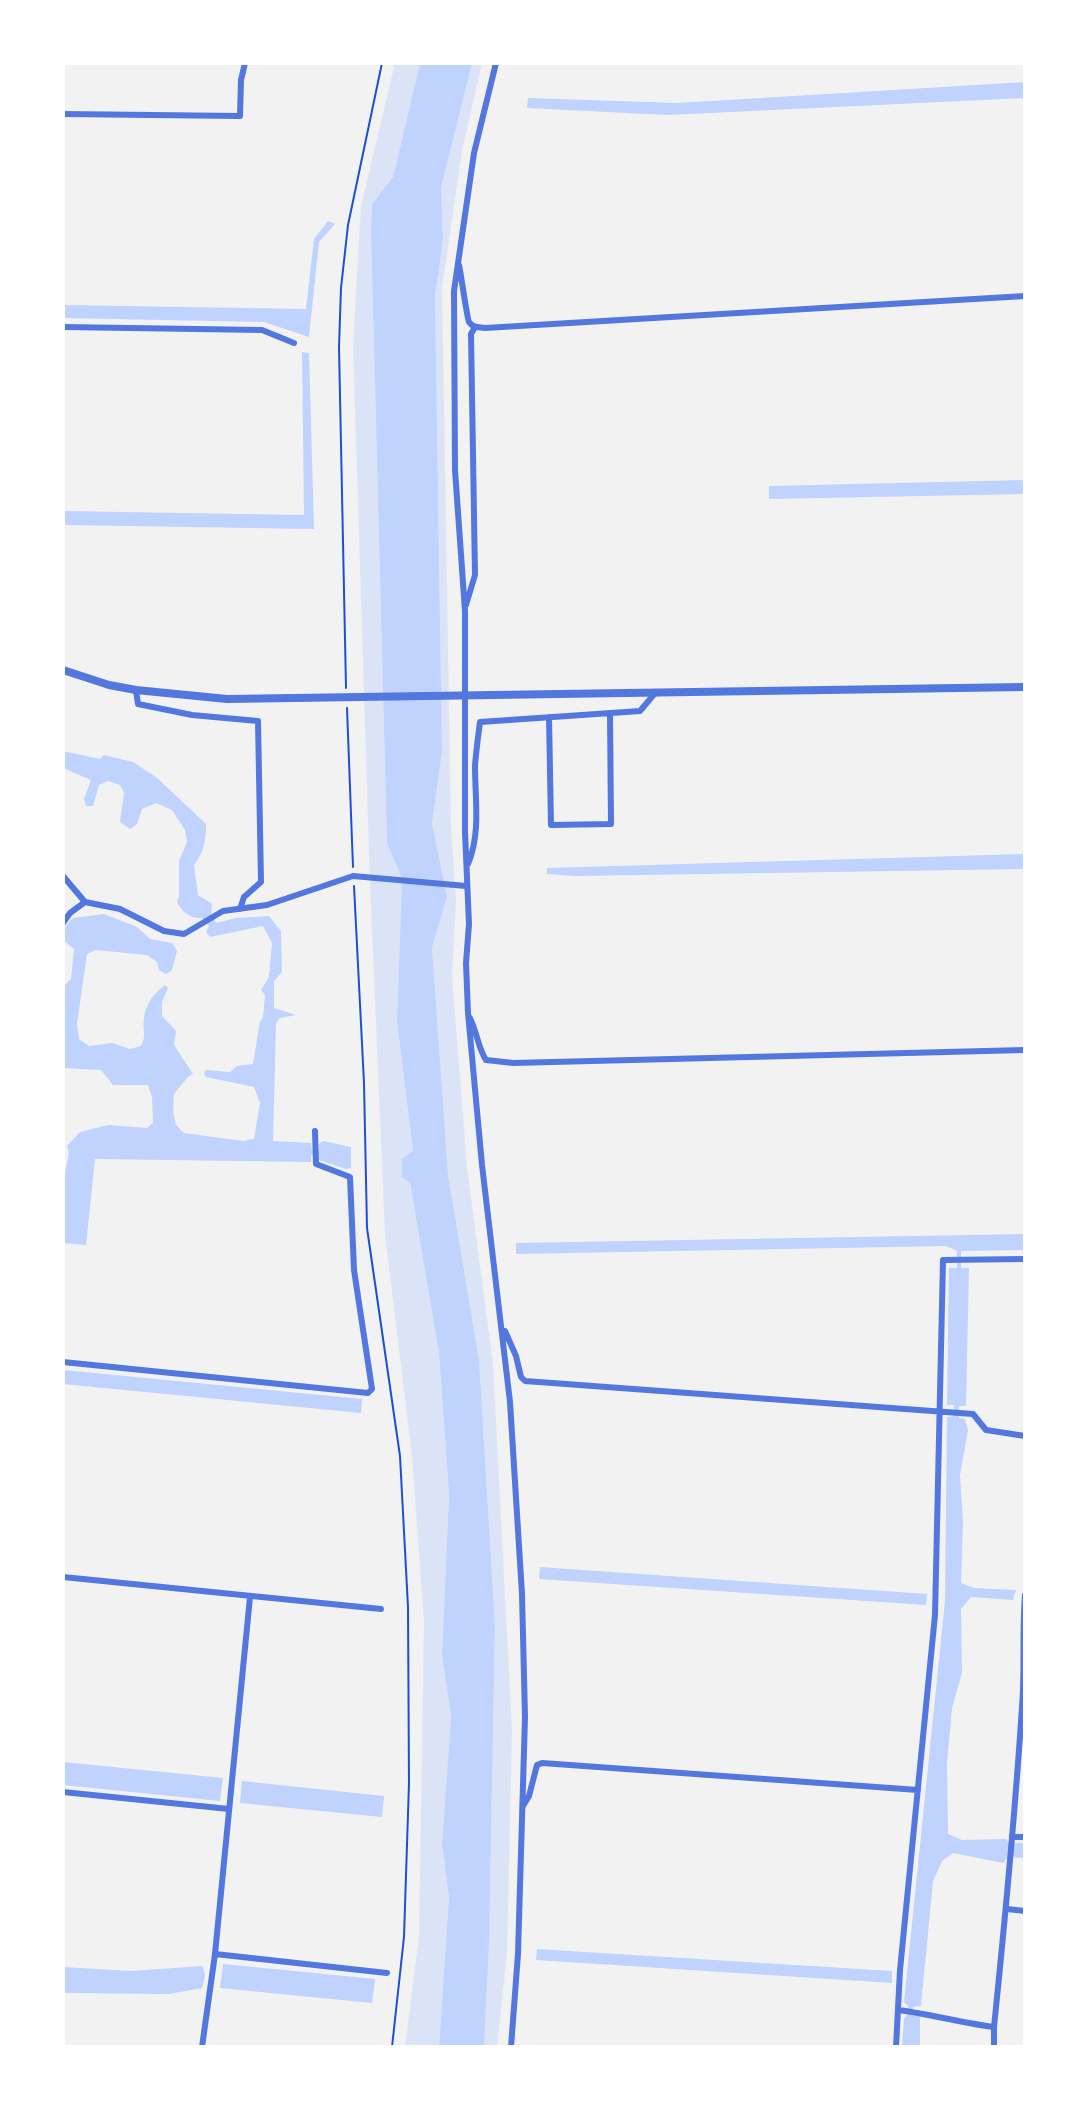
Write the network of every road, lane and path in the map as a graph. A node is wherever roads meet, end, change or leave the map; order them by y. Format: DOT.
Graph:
graph roads {
  1 [pos="245,63"];
  2 [pos="382,63"];
  3 [pos="496,63"];
  4 [pos="63,114"];
  5 [pos="458,260"];
  6 [pos="1025,296"];
  7 [pos="63,327"];
  8 [pos="475,327"];
  9 [pos="294,343"];
  10 [pos="464,611"];
  11 [pos="63,670"];
  12 [pos="1025,687"];
  13 [pos="136,690"];
  14 [pos="656,692"];
  15 [pos="466,695"];
  16 [pos="346,696"];
  17 [pos="610,713"];
  18 [pos="550,717"];
  19 [pos="468,866"];
  20 [pos="63,876"];
  21 [pos="354,876"];
  22 [pos="466,886"];
  23 [pos="85,902"];
  24 [pos="240,909"];
  25 [pos="63,923"];
  26 [pos="468,1013"];
  27 [pos="1025,1050"];
  28 [pos="315,1131"];
  29 [pos="1025,1259"];
  30 [pos="502,1323"];
  31 [pos="63,1362"];
  32 [pos="939,1410"];
  33 [pos="1025,1436"];
  34 [pos="63,1577"];
  35 [pos="1025,1595"];
  36 [pos="250,1597"];
  37 [pos="381,1609"];
  38 [pos="918,1790"];
  39 [pos="63,1792"];
  40 [pos="522,1808"];
  41 [pos="229,1809"];
  42 [pos="1025,1837"];
  43 [pos="1014,1839"];
  44 [pos="1007,1909"];
  45 [pos="1025,1911"];
  46 [pos="215,1954"];
  47 [pos="387,1973"];
  48 [pos="898,2010"];
  49 [pos="994,2027"];
  50 [pos="202,2047"];
  51 [pos="392,2047"];
  52 [pos="511,2047"];
  53 [pos="896,2047"];
  54 [pos="994,2047"];
  1 -- 4 [label="street"];
  2 -- 16 [label="path"];
  3 -- 5 [label="street"];
  5 -- 8 [label="street"];
  5 -- 10 [label="street"];
  6 -- 8 [label="street"];
  7 -- 9 [label="street"];
  8 -- 10 [label="street"];
  10 -- 15 [label="street"];
  11 -- 13 [label="street"];
  12 -- 14 [label="street"];
  13 -- 16 [label="street"];
  13 -- 24 [label="street"];
  14 -- 15 [label="street"];
  14 -- 17 [label="street"];
  15 -- 16 [label="street"];
  15 -- 19 [label="street"];
  16 -- 21 [label="path"];
  17 -- 18 [label="street"];
  17 -- 18 [label="street"];
  18 -- 19 [label="street"];
  19 -- 22 [label="street"];
  20 -- 23 [label="street"];
  21 -- 22 [label="street"];
  21 -- 24 [label="street"];
  21 -- 51 [label="path"];
  22 -- 26 [label="street"];
  23 -- 24 [label="street"];
  23 -- 25 [label="street"];
  26 -- 27 [label="street"];
  26 -- 30 [label="street"];
  28 -- 31 [label="street"];
  29 -- 32 [label="street"];
  30 -- 32 [label="street"];
  30 -- 40 [label="street"];
  32 -- 33 [label="street"];
  32 -- 38 [label="street"];
  34 -- 36 [label="street"];
  35 -- 43 [label="street"];
  36 -- 37 [label="street"];
  36 -- 41 [label="street"];
  38 -- 40 [label="street"];
  38 -- 48 [label="street"];
  39 -- 41 [label="street"];
  40 -- 52 [label="street"];
  41 -- 46 [label="street"];
  42 -- 43 [label="street"];
  43 -- 44 [label="street"];
  44 -- 45 [label="street"];
  44 -- 49 [label="street"];
  46 -- 47 [label="street"];
  46 -- 50 [label="street"];
  48 -- 49 [label="street"];
  48 -- 53 [label="street"];
  49 -- 54 [label="street"];
}
